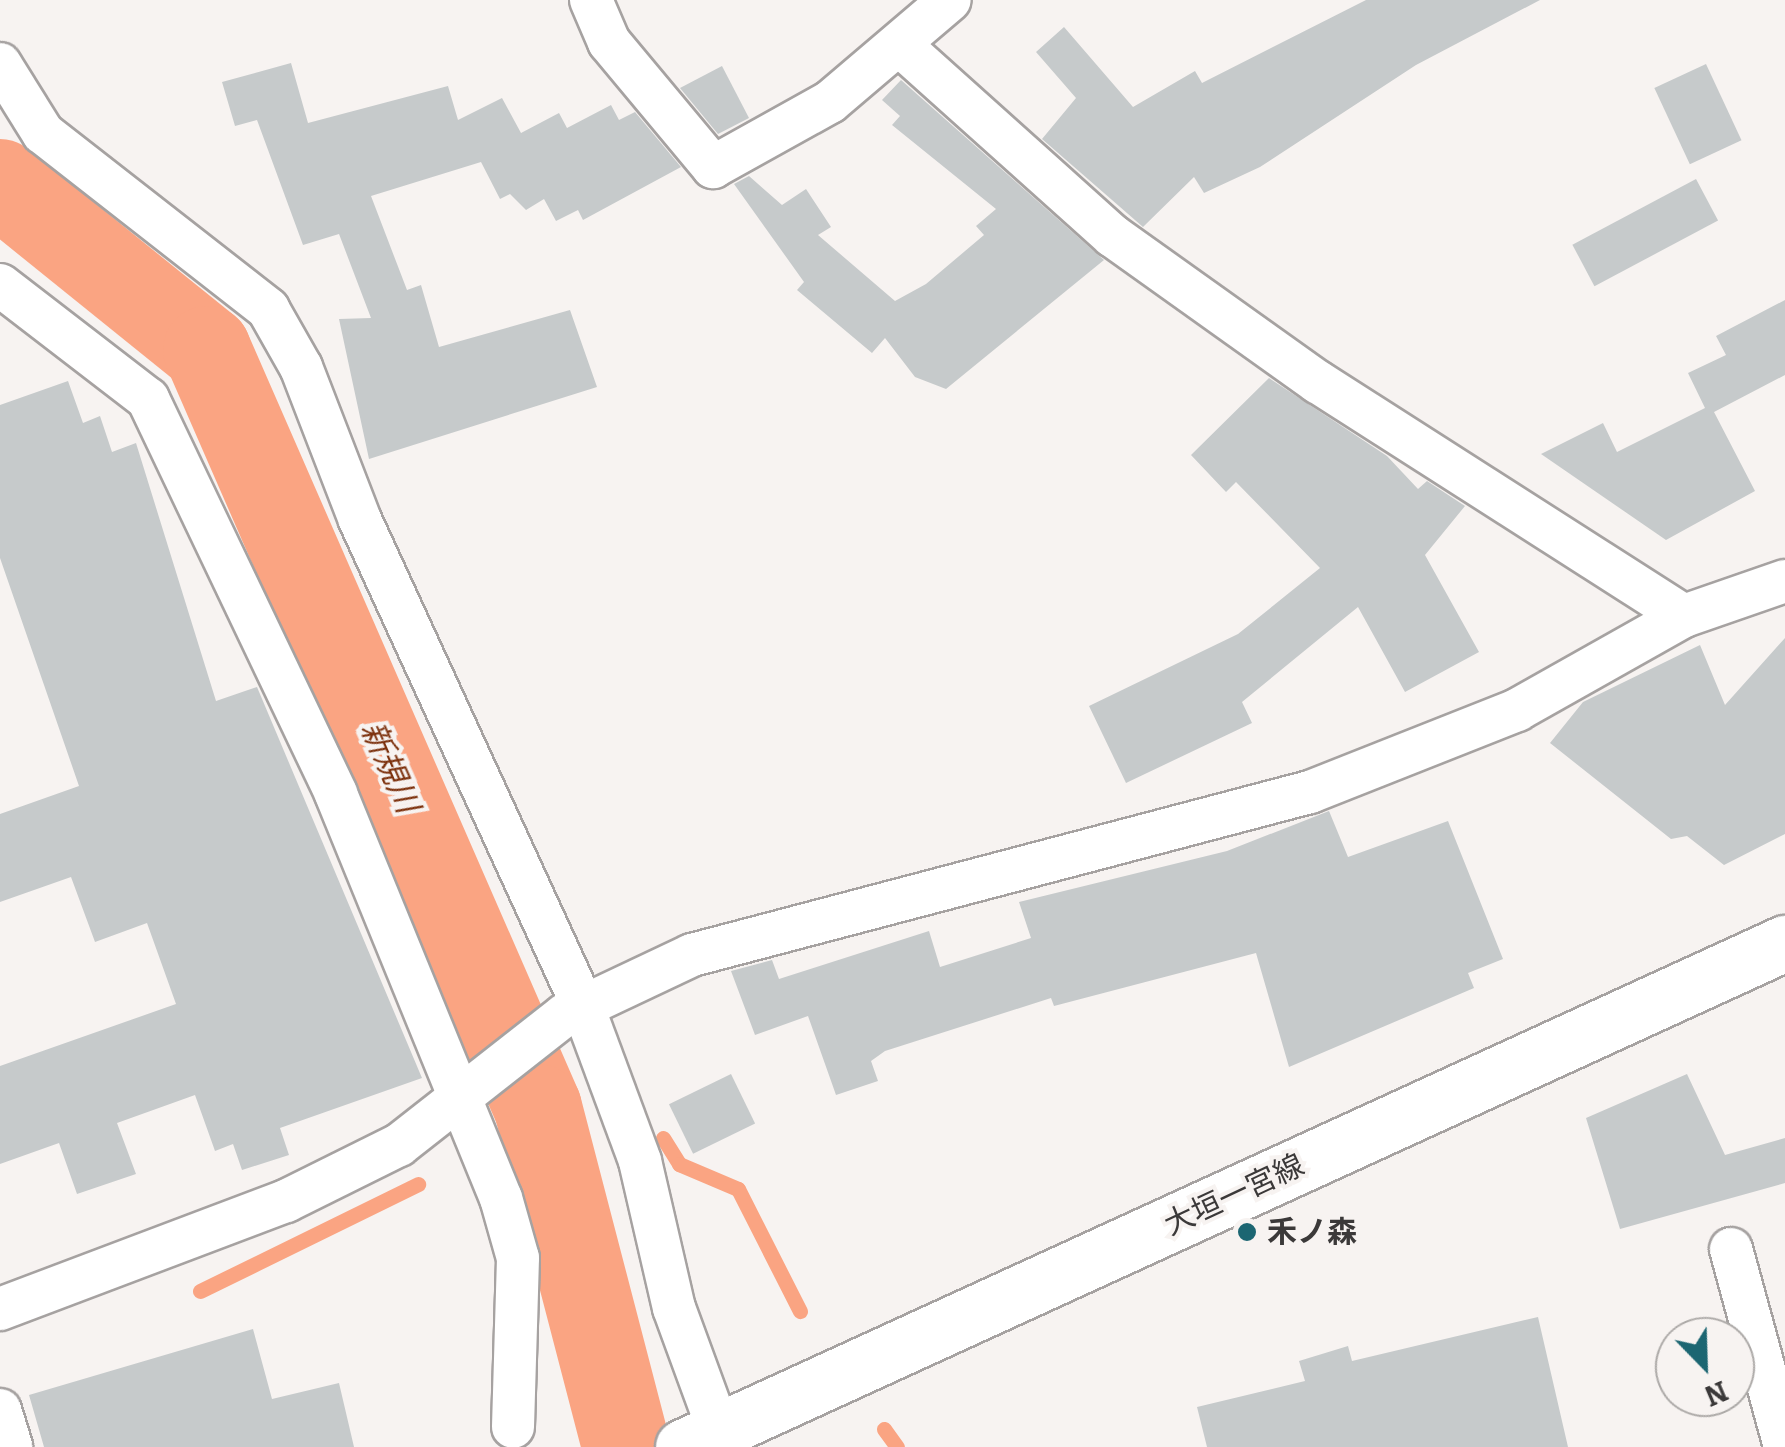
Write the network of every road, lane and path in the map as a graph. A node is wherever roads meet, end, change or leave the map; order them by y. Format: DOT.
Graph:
graph roads {
  1 [pos="592,0"];
  2 [pos="950,0"];
  3 [pos="900,46"];
  4 [pos="0,64"];
  5 [pos="0,284"];
  6 [pos="1785,581"];
  7 [pos="1684,616"];
  8 [pos="1785,942"];
  9 [pos="574,1009"];
  10 [pos="468,1088"];
  11 [pos="1732,1249"];
  12 [pos="0,1308"];
  13 [pos="0,1410"];
  14 [pos="513,1427"];
  15 [pos="698,1440"];
  16 [pos="11,1447"];
  17 [pos="1785,1447"];
  1 -- 3 [label="street"];
  2 -- 3 [label="street"];
  3 -- 7 [label="street"];
  4 -- 9 [label="street"];
  5 -- 10 [label="street"];
  6 -- 7 [label="street"];
  7 -- 9 [label="street"];
  8 -- 15 [label="main road, 大垣一宮線"];
  9 -- 10 [label="street"];
  9 -- 15 [label="street"];
  10 -- 12 [label="street"];
  10 -- 14 [label="street"];
  11 -- 17 [label="street"];
  13 -- 16 [label="street"];
}
